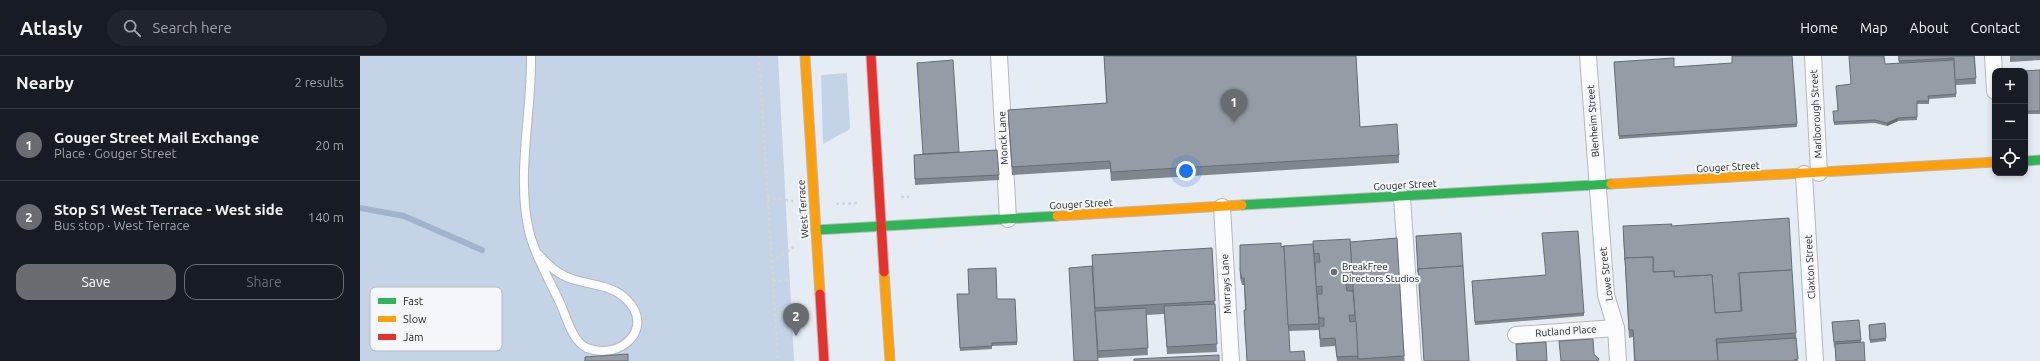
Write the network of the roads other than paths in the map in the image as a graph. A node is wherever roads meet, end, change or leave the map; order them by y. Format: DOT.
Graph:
graph roads {
  1 [pos="531,56"];
  2 [pos="805,56"];
  3 [pos="871,56"];
  4 [pos="999,56"];
  5 [pos="1588,56"];
  6 [pos="1813,56"];
  7 [pos="1993,56"];
  8 [pos="1994,68"];
  9 [pos="2040,160"];
  10 [pos="2028,161"];
  11 [pos="1992,162"];
  12 [pos="1811,173"];
  13 [pos="1597,185"];
  14 [pos="1402,196"];
  15 [pos="1222,207"];
  16 [pos="1008,219"];
  17 [pos="881,227"];
  18 [pos="816,230"];
  19 [pos="538,254"];
  20 [pos="1616,328"];
  21 [pos="1516,335"];
  22 [pos="824,361"];
  23 [pos="890,361"];
  24 [pos="1231,361"];
  25 [pos="1414,361"];
  26 [pos="1618,361"];
  27 [pos="1815,361"];
  1 -- 19 [label="lane"];
  2 -- 18 [label="street, West Terrace"];
  3 -- 17 [label="street"];
  4 -- 16 [label="street, Monck Lane"];
  5 -- 13 [label="street, Blenheim Street"];
  6 -- 12 [label="street, Marlborough Street"];
  7 -- 8 [label="street"];
  9 -- 10 [label="street"];
  11 -- 12 [label="street, Gouger Street"];
  12 -- 13 [label="street, Gouger Street"];
  12 -- 27 [label="street, Claxton Street"];
  13 -- 14 [label="street, Gouger Street"];
  13 -- 20 [label="street, Lowe Street"];
  14 -- 15 [label="street, Gouger Street"];
  14 -- 25 [label="street"];
  15 -- 16 [label="street, Gouger Street"];
  15 -- 24 [label="street, Murrays Lane"];
  16 -- 17 [label="street, Gouger Street"];
  17 -- 18 [label="street, Gouger Street"];
  17 -- 23 [label="street"];
  18 -- 22 [label="street, West Terrace"];
  19 -- 19 [label="lane"];
  20 -- 21 [label="street, Rutland Place"];
  20 -- 26 [label="street, Lowe Street"];
}
